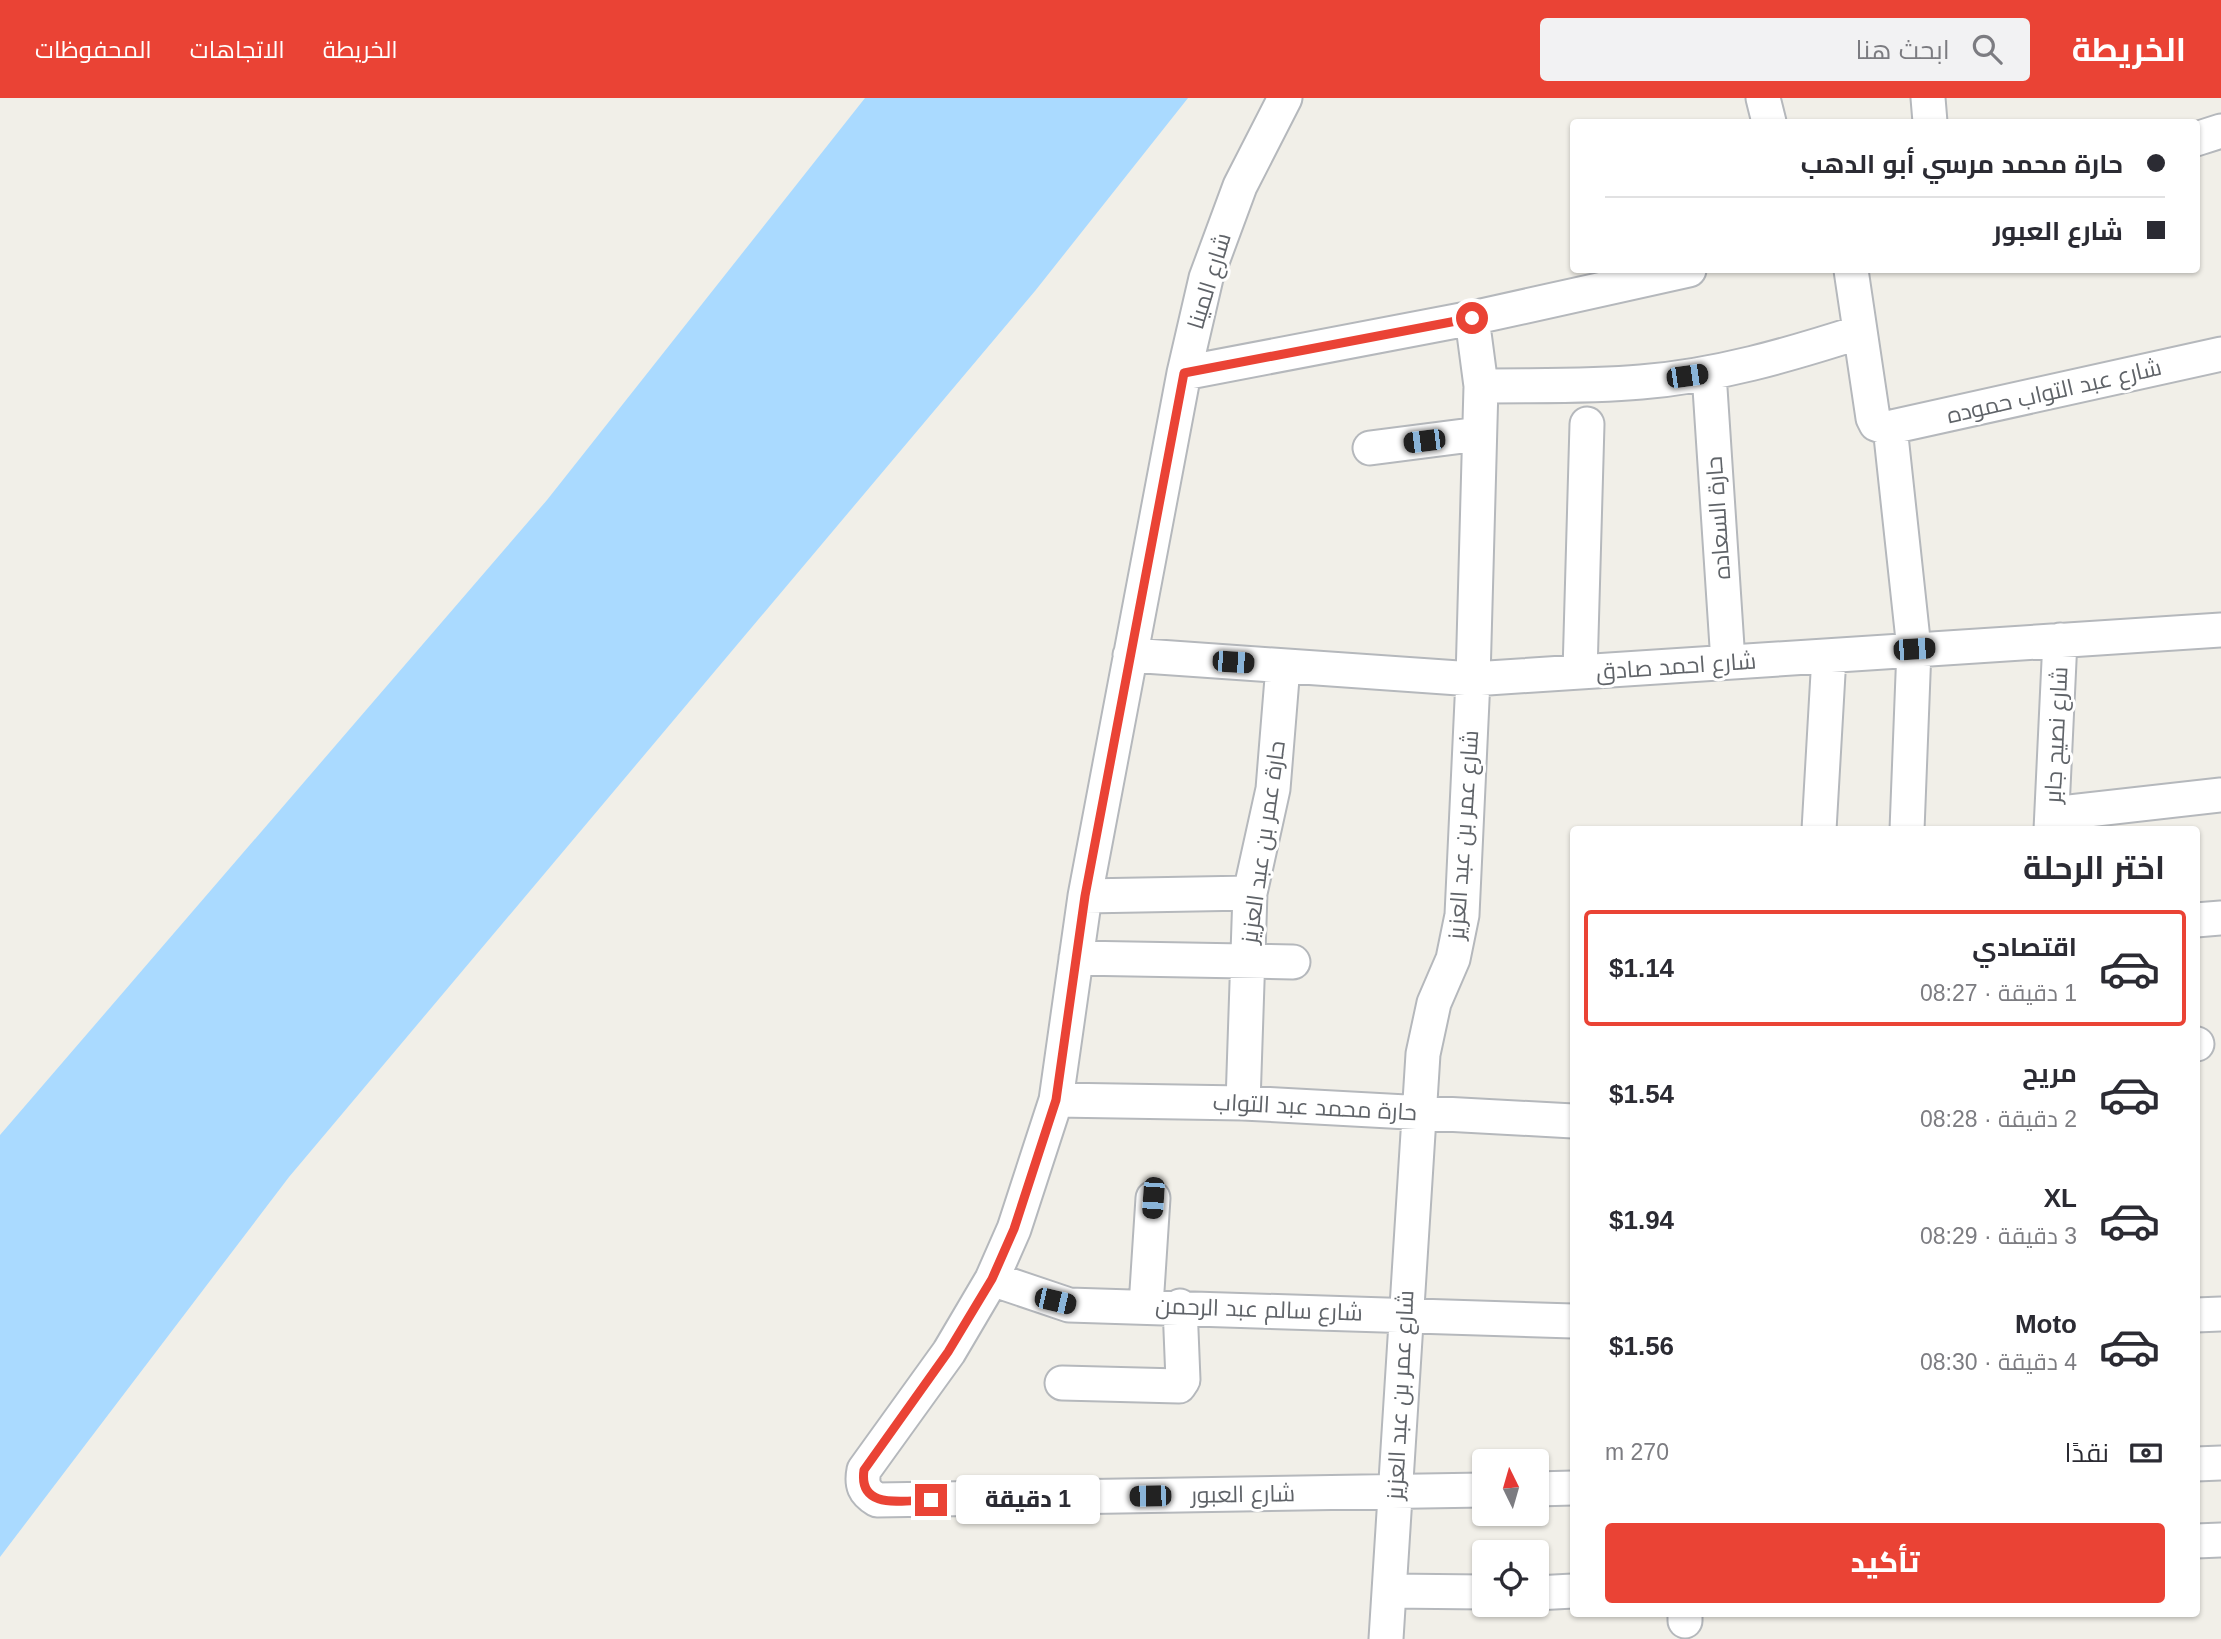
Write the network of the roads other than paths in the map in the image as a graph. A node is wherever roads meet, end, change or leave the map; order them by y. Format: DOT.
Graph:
graph roads {
  1 [pos="1285,98"];
  2 [pos="1763,98"];
  3 [pos="1928,98"];
  4 [pos="1768,119"];
  5 [pos="1930,119"];
  6 [pos="2221,131"];
  7 [pos="2200,138"];
  8 [pos="1675,273"];
  9 [pos="1851,273"];
  10 [pos="1472,318"];
  11 [pos="1860,332"];
  12 [pos="2221,354"];
  13 [pos="1184,373"];
  14 [pos="1709,373"];
  15 [pos="1481,386"];
  16 [pos="1587,424"];
  17 [pos="1887,428"];
  18 [pos="1479,435"];
  19 [pos="1370,448"];
  20 [pos="2221,631"];
  21 [pos="2060,640"];
  22 [pos="1914,649"];
  23 [pos="1130,655"];
  24 [pos="1829,656"];
  25 [pos="1728,663"];
  26 [pos="1283,666"];
  27 [pos="1580,671"];
  28 [pos="1473,679"];
  29 [pos="2221,794"];
  30 [pos="2051,822"];
  31 [pos="1819,826"];
  32 [pos="1907,826"];
  33 [pos="1250,893"];
  34 [pos="1085,896"];
  35 [pos="2221,918"];
  36 [pos="2200,920"];
  37 [pos="1076,958"];
  38 [pos="1246,961"];
  39 [pos="1293,962"];
  40 [pos="1056,1100"];
  41 [pos="1243,1103"];
  42 [pos="1417,1112"];
  43 [pos="1570,1121"];
  44 [pos="1153,1198"];
  45 [pos="992,1279"];
  46 [pos="1146,1306"];
  47 [pos="1180,1306"];
  48 [pos="1404,1314"];
  49 [pos="2221,1314"];
  50 [pos="2200,1315"];
  51 [pos="1570,1321"];
  52 [pos="1062,1383"];
  53 [pos="2221,1463"];
  54 [pos="2200,1464"];
  55 [pos="1570,1488"];
  56 [pos="1549,1489"];
  57 [pos="1472,1490"];
  58 [pos="1395,1492"];
  59 [pos="877,1500"];
  60 [pos="2221,1540"];
  61 [pos="2200,1541"];
  62 [pos="1390,1591"];
  63 [pos="1570,1591"];
  64 [pos="1472,1592"];
  65 [pos="1549,1592"];
  66 [pos="1386,1639"];
  1 -- 13 [label="street, شارع المينا"];
  2 -- 4 [label="street"];
  3 -- 5 [label="street"];
  6 -- 7 [label="street"];
  8 -- 10 [label="street"];
  9 -- 11 [label="street"];
  10 -- 13 [label="street"];
  10 -- 15 [label="street, شارع عمر بن عبد العزيز"];
  11 -- 14 [label="street"];
  11 -- 17 [label="street"];
  12 -- 17 [label="street, شارع عبد التواب حموده"];
  13 -- 23 [label="street, شارع المينا"];
  14 -- 15 [label="street"];
  14 -- 25 [label="street, حارة السعاده"];
  15 -- 18 [label="street, شارع عمر بن عبد العزيز"];
  16 -- 27 [label="street"];
  17 -- 22 [label="street"];
  18 -- 19 [label="street"];
  18 -- 28 [label="street, شارع عمر بن عبد العزيز"];
  20 -- 21 [label="street, شارع احمد صادق"];
  21 -- 22 [label="street, شارع احمد صادق"];
  21 -- 30 [label="street, شارع نصيح جابر"];
  22 -- 24 [label="street, شارع احمد صادق"];
  22 -- 32 [label="street"];
  23 -- 26 [label="street, شارع احمد صادق"];
  23 -- 34 [label="street, شارع المينا"];
  24 -- 25 [label="street, شارع احمد صادق"];
  24 -- 31 [label="street"];
  25 -- 27 [label="street, شارع احمد صادق"];
  26 -- 28 [label="street, شارع احمد صادق"];
  26 -- 33 [label="street, حارة عمر بن عبد العزيز"];
  27 -- 28 [label="street, شارع احمد صادق"];
  28 -- 42 [label="street, شارع عمر بن عبد العزيز"];
  29 -- 30 [label="street"];
  33 -- 34 [label="street"];
  33 -- 38 [label="street, حارة عمر بن عبد العزيز"];
  34 -- 37 [label="street, شارع المينا"];
  35 -- 36 [label="street"];
  37 -- 38 [label="street"];
  37 -- 40 [label="street, شارع المينا"];
  38 -- 39 [label="street"];
  38 -- 41 [label="street, حارة عمر بن عبد العزيز"];
  40 -- 41 [label="street, حارة محمد عبد التواب"];
  40 -- 45 [label="street, شارع المينا"];
  41 -- 42 [label="street, حارة محمد عبد التواب"];
  42 -- 43 [label="street, حارة محمد عبد التواب"];
  42 -- 48 [label="street, شارع عمر بن عبد العزيز"];
  44 -- 46 [label="street"];
  45 -- 46 [label="street, شارع سالم عبد الرحمن"];
  45 -- 59 [label="street, شارع المينا"];
  46 -- 47 [label="street, شارع سالم عبد الرحمن"];
  47 -- 48 [label="street, شارع سالم عبد الرحمن"];
  47 -- 52 [label="street"];
  48 -- 51 [label="street, شارع سالم عبد الرحمن"];
  48 -- 58 [label="street, شارع عمر بن عبد العزيز"];
  49 -- 50 [label="street"];
  53 -- 54 [label="street"];
  55 -- 56 [label="street"];
  57 -- 58 [label="street, شارع العبور"];
  58 -- 59 [label="street, شارع العبور"];
  58 -- 62 [label="street, شارع عمر بن عبد العزيز"];
  60 -- 61 [label="street"];
  62 -- 64 [label="street"];
  62 -- 66 [label="street, شارع عمر بن عبد العزيز"];
  63 -- 65 [label="street"];
}
